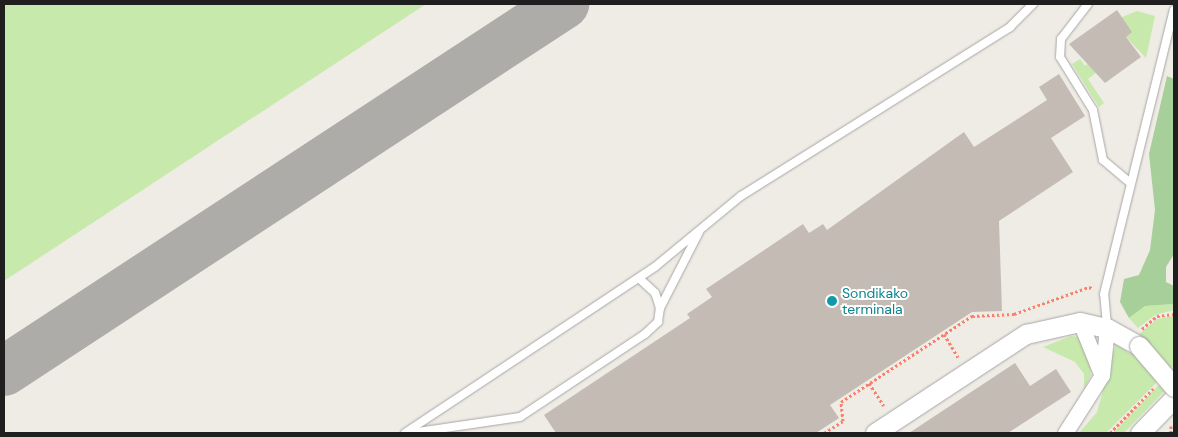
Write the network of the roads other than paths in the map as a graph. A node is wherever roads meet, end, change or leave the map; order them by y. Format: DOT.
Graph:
graph roads {
  1 [pos="1033,4"];
  2 [pos="1088,4"];
  3 [pos="1174,10"];
  4 [pos="1129,182"];
  5 [pos="701,229"];
  6 [pos="639,278"];
  7 [pos="660,308"];
  8 [pos="1080,322"];
  9 [pos="1108,328"];
  10 [pos="1102,375"];
  11 [pos="1174,387"];
  12 [pos="1174,398"];
  13 [pos="405,433"];
  14 [pos="412,433"];
  15 [pos="875,433"];
  16 [pos="1065,433"];
  17 [pos="1140,433"];
  1 -- 5 [label="lane"];
  2 -- 4 [label="lane"];
  3 -- 4 [label="lane"];
  4 -- 9 [label="lane"];
  5 -- 6 [label="lane"];
  5 -- 7 [label="lane"];
  6 -- 7 [label="lane"];
  6 -- 13 [label="lane"];
  7 -- 14 [label="lane"];
  8 -- 9 [label="street"];
  8 -- 10 [label="street"];
  8 -- 15 [label="street"];
  9 -- 10 [label="street"];
  9 -- 11 [label="street, bridge"];
  10 -- 16 [label="street"];
  12 -- 17 [label="street"];
}
